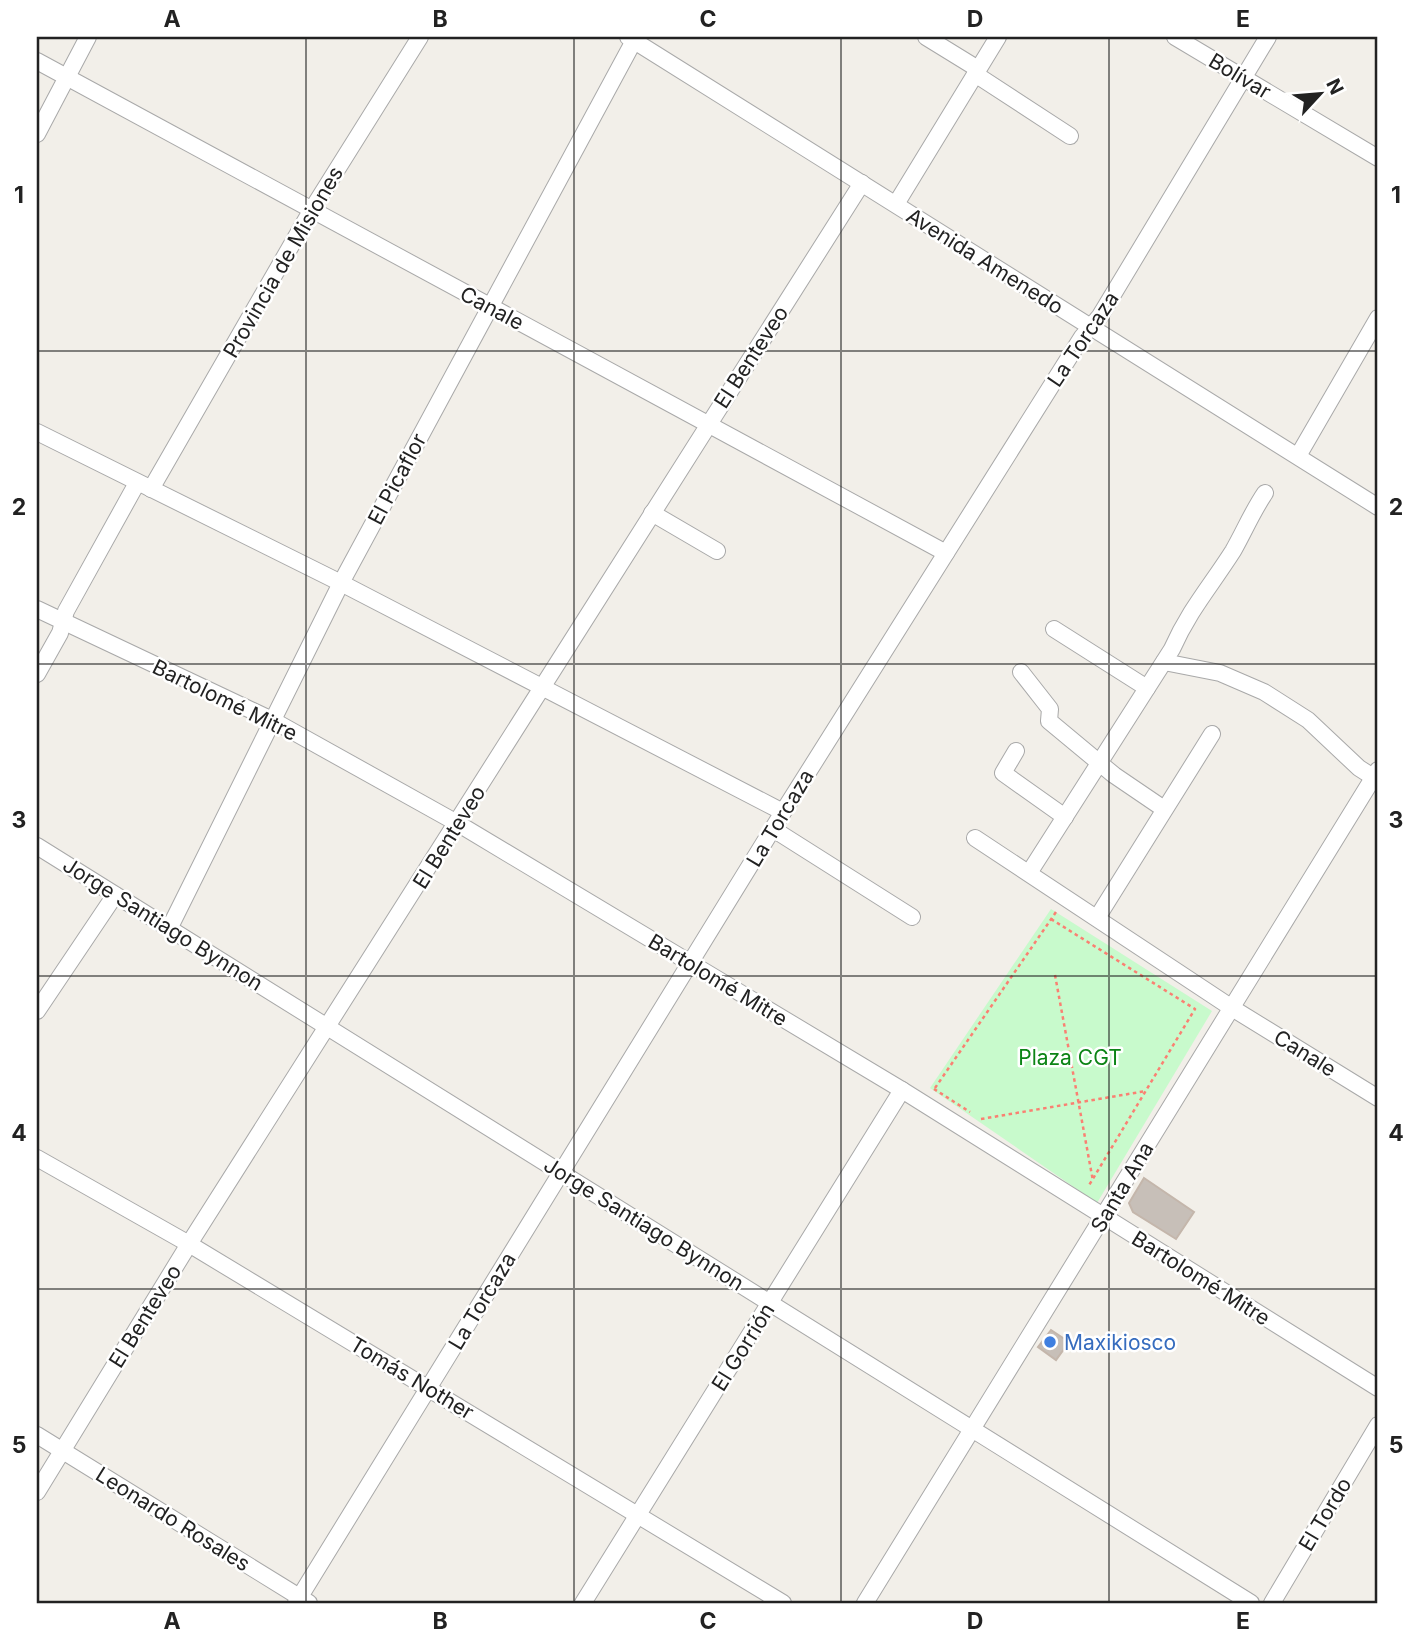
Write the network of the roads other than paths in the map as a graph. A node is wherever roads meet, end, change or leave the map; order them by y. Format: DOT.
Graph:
graph roads {
  1 [pos="88,37"];
  2 [pos="420,37"];
  3 [pos="926,37"];
  4 [pos="1175,37"];
  5 [pos="1269,37"];
  6 [pos="632,38"];
  7 [pos="994,38"];
  8 [pos="37,61"];
  9 [pos="977,72"];
  10 [pos="66,78"];
  11 [pos="1243,79"];
  12 [pos="37,134"];
  13 [pos="1070,136"];
  14 [pos="1378,158"];
  15 [pos="862,183"];
  16 [pos="896,204"];
  17 [pos="312,211"];
  18 [pos="488,306"];
  19 [pos="1378,318"];
  20 [pos="1090,327"];
  21 [pos="708,423"];
  22 [pos="37,432"];
  23 [pos="1298,456"];
  24 [pos="144,486"];
  25 [pos="1265,493"];
  26 [pos="1378,507"];
  27 [pos="652,513"];
  28 [pos="718,551"];
  29 [pos="946,553"];
  30 [pos="341,583"];
  31 [pos="37,609"];
  32 [pos="63,623"];
  33 [pos="1054,629"];
  34 [pos="1164,662"];
  35 [pos="1021,672"];
  36 [pos="37,674"];
  37 [pos="543,688"];
  38 [pos="1147,688"];
  39 [pos="274,721"];
  40 [pos="1212,734"];
  41 [pos="1016,751"];
  42 [pos="1099,763"];
  43 [pos="1374,785"];
  44 [pos="1164,808"];
  45 [pos="783,812"];
  46 [pos="1065,817"];
  47 [pos="457,823"];
  48 [pos="773,829"];
  49 [pos="975,838"];
  50 [pos="37,846"];
  51 [pos="1029,873"];
  52 [pos="115,894"];
  53 [pos="912,917"];
  54 [pos="1097,918"];
  55 [pos="170,927"];
  56 [pos="692,965"];
  57 [pos="1232,1008"];
  58 [pos="37,1011"];
  59 [pos="328,1027"];
  60 [pos="902,1090"];
  61 [pos="1378,1098"];
  62 [pos="37,1158"];
  63 [pos="561,1172"];
  64 [pos="1104,1217"];
  65 [pos="189,1244"];
  66 [pos="770,1303"];
  67 [pos="429,1388"];
  68 [pos="1378,1388"];
  69 [pos="1378,1425"];
  70 [pos="973,1428"];
  71 [pos="37,1435"];
  72 [pos="62,1451"];
  73 [pos="37,1492"];
  74 [pos="638,1514"];
  75 [pos="302,1601"];
  76 [pos="583,1603"];
  77 [pos="783,1603"];
  78 [pos="864,1603"];
  79 [pos="1251,1603"];
  80 [pos="1272,1603"];
  1 -- 10 [label="street"];
  2 -- 17 [label="street, Provincia de Misiones"];
  3 -- 9 [label="street"];
  4 -- 11 [label="street, Bolívar"];
  5 -- 11 [label="street, La Torcaza"];
  6 -- 15 [label="street, Avenida Amenedo"];
  6 -- 18 [label="street, El Picaflor"];
  7 -- 9 [label="street"];
  8 -- 10 [label="street, Canale"];
  9 -- 13 [label="street"];
  9 -- 16 [label="street"];
  10 -- 12 [label="street"];
  10 -- 17 [label="street, Canale"];
  11 -- 14 [label="street, Bolívar"];
  11 -- 20 [label="street, La Torcaza"];
  15 -- 16 [label="street, Avenida Amenedo"];
  15 -- 21 [label="street, El Benteveo"];
  16 -- 20 [label="street, Avenida Amenedo"];
  17 -- 18 [label="street, Canale"];
  17 -- 24 [label="street, Provincia de Misiones"];
  18 -- 21 [label="street, Canale"];
  18 -- 30 [label="street, El Picaflor"];
  19 -- 23 [label="street"];
  20 -- 23 [label="street, Avenida Amenedo"];
  20 -- 29 [label="street, La Torcaza"];
  21 -- 27 [label="street, El Benteveo"];
  21 -- 29 [label="street, Canale"];
  22 -- 24 [label="street"];
  23 -- 26 [label="street, Avenida Amenedo"];
  24 -- 30 [label="street"];
  24 -- 32 [label="street, Provincia de Misiones"];
  25 -- 34 [label="street"];
  27 -- 28 [label="street"];
  27 -- 37 [label="street, El Benteveo"];
  29 -- 45 [label="street, La Torcaza"];
  30 -- 37 [label="street"];
  30 -- 39 [label="street, El Picaflor"];
  31 -- 32 [label="street, Bartolomé Mitre"];
  32 -- 36 [label="street, Provincia de Misiones"];
  32 -- 39 [label="street, Bartolomé Mitre"];
  33 -- 38 [label="street"];
  34 -- 38 [label="street"];
  34 -- 43 [label="street"];
  35 -- 42 [label="street"];
  37 -- 45 [label="street"];
  37 -- 47 [label="street, El Benteveo"];
  38 -- 42 [label="street"];
  39 -- 47 [label="street, Bartolomé Mitre"];
  39 -- 55 [label="street, El Picaflor"];
  40 -- 44 [label="street"];
  41 -- 46 [label="street"];
  42 -- 44 [label="street"];
  42 -- 46 [label="street"];
  43 -- 57 [label="street, Santa Ana"];
  44 -- 54 [label="street"];
  45 -- 48 [label="street, La Torcaza"];
  46 -- 51 [label="street"];
  47 -- 56 [label="street, Bartolomé Mitre"];
  47 -- 59 [label="street, El Benteveo"];
  48 -- 53 [label="street"];
  48 -- 56 [label="street, La Torcaza"];
  49 -- 51 [label="street, Canale"];
  50 -- 52 [label="street, Jorge Santiago Bynnon"];
  51 -- 54 [label="street, Canale"];
  52 -- 55 [label="street, Jorge Santiago Bynnon"];
  52 -- 58 [label="street"];
  54 -- 57 [label="street, Canale"];
  55 -- 59 [label="street, Jorge Santiago Bynnon"];
  56 -- 60 [label="street, Bartolomé Mitre"];
  56 -- 63 [label="street, La Torcaza"];
  57 -- 61 [label="street, Canale"];
  57 -- 64 [label="street, Santa Ana"];
  59 -- 63 [label="street, Jorge Santiago Bynnon"];
  59 -- 65 [label="street, El Benteveo"];
  60 -- 64 [label="street, Bartolomé Mitre"];
  60 -- 66 [label="street, El Gorrión"];
  62 -- 65 [label="street, Tomás Nother"];
  63 -- 66 [label="street, Jorge Santiago Bynnon"];
  63 -- 67 [label="street, La Torcaza"];
  64 -- 68 [label="street, Bartolomé Mitre"];
  64 -- 70 [label="street, Santa Ana"];
  65 -- 67 [label="street, Tomás Nother"];
  65 -- 72 [label="street, El Benteveo"];
  66 -- 70 [label="street, Jorge Santiago Bynnon"];
  66 -- 74 [label="street, El Gorrión"];
  67 -- 74 [label="street, Tomás Nother"];
  67 -- 75 [label="street, La Torcaza"];
  69 -- 80 [label="street, El Tordo"];
  70 -- 78 [label="street, Santa Ana"];
  70 -- 79 [label="street, Jorge Santiago Bynnon"];
  71 -- 72 [label="street, Leonardo Rosales"];
  72 -- 73 [label="street, El Benteveo"];
  72 -- 75 [label="street, Leonardo Rosales"];
  74 -- 76 [label="street, El Gorrión"];
  74 -- 77 [label="street, Tomás Nother"];
}
